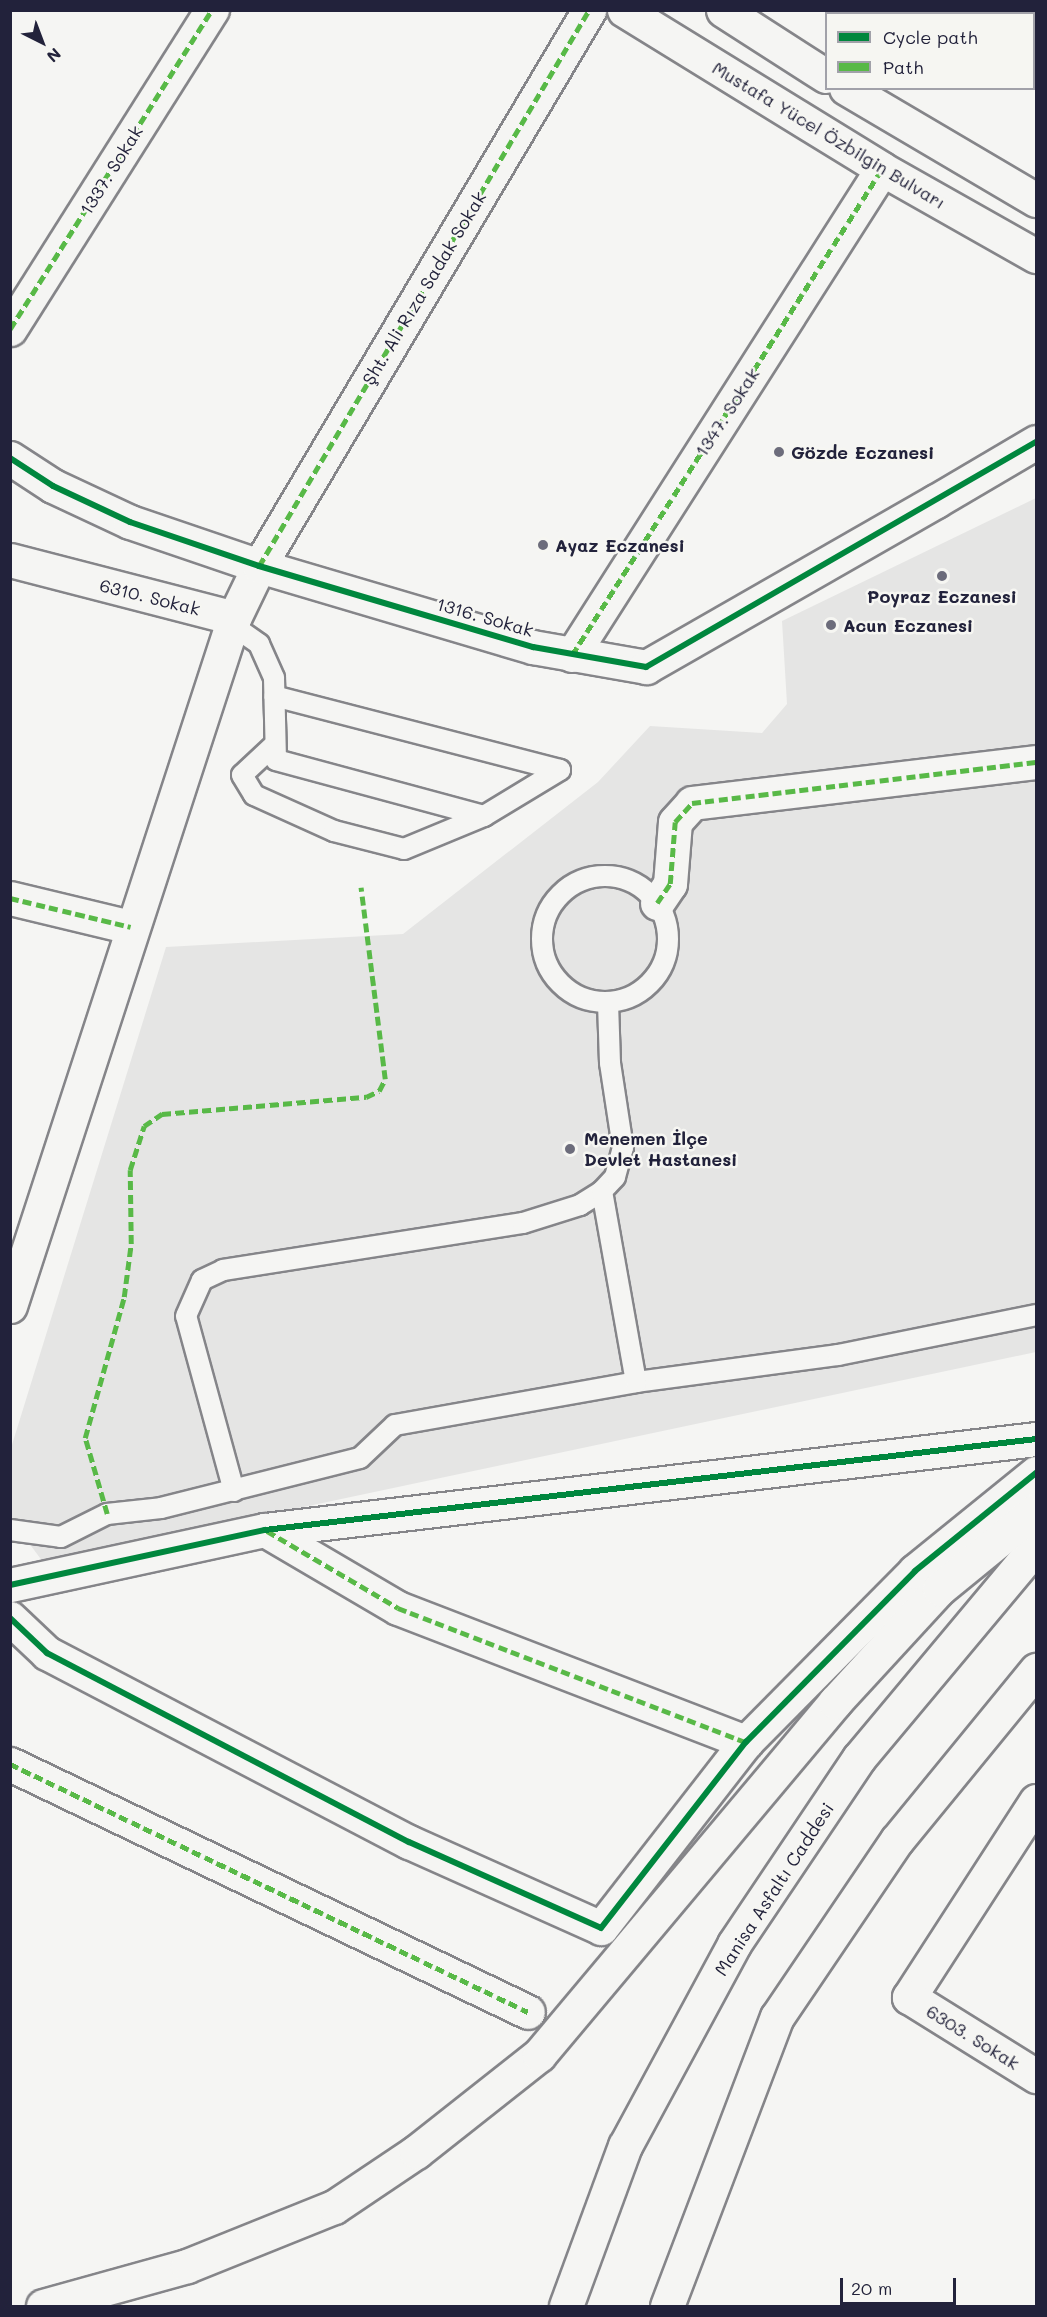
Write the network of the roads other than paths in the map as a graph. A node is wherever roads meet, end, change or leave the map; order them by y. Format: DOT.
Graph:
graph roads {
  1 [pos="212,10"];
  2 [pos="589,10"];
  3 [pos="624,10"];
  4 [pos="723,10"];
  5 [pos="825,75"];
  6 [pos="849,90"];
  7 [pos="882,169"];
  8 [pos="1036,200"];
  9 [pos="1036,256"];
  10 [pos="10,329"];
  11 [pos="1036,442"];
  12 [pos="10,458"];
  13 [pos="1036,465"];
  14 [pos="936,501"];
  15 [pos="10,560"];
  16 [pos="259,566"];
  17 [pos="233,622"];
  18 [pos="572,655"];
  19 [pos="274,696"];
  20 [pos="272,747"];
  21 [pos="1036,762"];
  22 [pos="483,816"];
  23 [pos="10,898"];
  24 [pos="657,903"];
  25 [pos="131,927"];
  26 [pos="608,1003"];
  27 [pos="602,1191"];
  28 [pos="10,1306"];
  29 [pos="1036,1315"];
  30 [pos="636,1382"];
  31 [pos="1036,1439"];
  32 [pos="1036,1473"];
  33 [pos="234,1491"];
  34 [pos="1036,1510"];
  35 [pos="10,1530"];
  36 [pos="265,1530"];
  37 [pos="1036,1546"];
  38 [pos="10,1585"];
  39 [pos="10,1618"];
  40 [pos="1036,1670"];
  41 [pos="746,1742"];
  42 [pos="10,1764"];
  43 [pos="1036,1801"];
  44 [pos="528,2012"];
  45 [pos="1036,2076"];
  46 [pos="43,2307"];
  47 [pos="566,2307"];
  48 [pos="667,2307"];
  1 -- 10 [label="main road, 1337. Sokak"];
  2 -- 16 [label="main road, Şht. Ali Rıza Sadak Sokak"];
  3 -- 7 [label="main road, Mustafa Yücel Özbilgin Bulvarı"];
  4 -- 5 [label="main road"];
  6 -- 8 [label="main road"];
  7 -- 9 [label="main road, Mustafa Yücel Özbilgin Bulvarı"];
  7 -- 18 [label="main road, 1347. Sokak"];
  11 -- 14 [label="main road"];
  12 -- 16 [label="main road, 1316. Sokak"];
  13 -- 14 [label="main road"];
  14 -- 18 [label="main road, 1316. Sokak"];
  15 -- 17 [label="main road, 6310. Sokak"];
  16 -- 17 [label="main road"];
  16 -- 18 [label="main road, 1316. Sokak"];
  17 -- 19 [label="lane"];
  17 -- 25 [label="main road"];
  19 -- 20 [label="lane"];
  19 -- 22 [label="lane"];
  20 -- 22 [label="lane"];
  20 -- 22 [label="lane"];
  21 -- 24 [label="main road"];
  23 -- 25 [label="main road"];
  24 -- 26 [label="lane"];
  24 -- 26 [label="lane"];
  25 -- 28 [label="main road"];
  26 -- 27 [label="lane"];
  27 -- 30 [label="lane"];
  27 -- 33 [label="lane"];
  29 -- 30 [label="lane"];
  30 -- 33 [label="lane"];
  31 -- 36 [label="main road"];
  32 -- 41 [label="main road"];
  33 -- 35 [label="lane"];
  34 -- 46 [label="main road"];
  36 -- 38 [label="main road"];
  36 -- 41 [label="main road"];
  37 -- 47 [label="main road, Manisa Asfaltı Caddesi"];
  39 -- 41 [label="main road"];
  40 -- 48 [label="main road"];
  42 -- 44 [label="main road"];
  43 -- 45 [label="main road, 6303. Sokak"];
}
